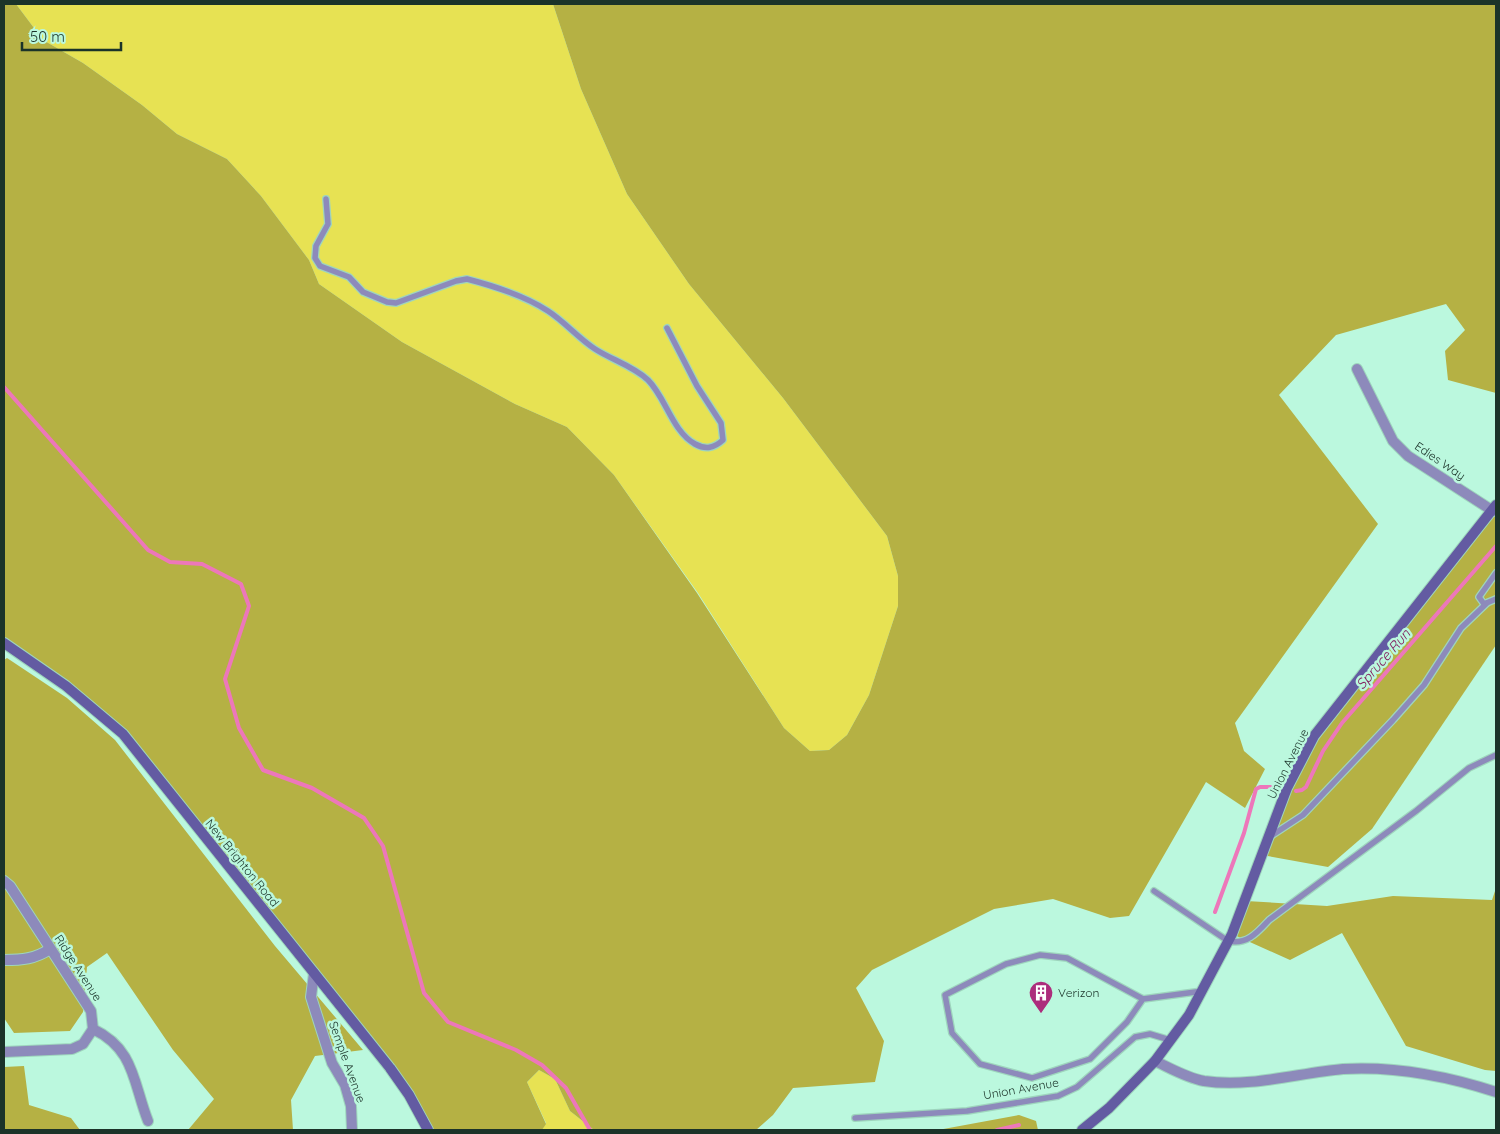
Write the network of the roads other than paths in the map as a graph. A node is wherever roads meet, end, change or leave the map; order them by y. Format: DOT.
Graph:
graph roads {
  1 [pos="326,199"];
  2 [pos="667,328"];
  3 [pos="1357,369"];
  4 [pos="1495,508"];
  5 [pos="1496,573"];
  6 [pos="1496,599"];
  7 [pos="1486,603"];
  8 [pos="4,643"];
  9 [pos="1496,756"];
  10 [pos="1269,837"];
  11 [pos="4,881"];
  12 [pos="1154,891"];
  13 [pos="1228,941"];
  14 [pos="50,949"];
  15 [pos="4,960"];
  16 [pos="314,973"];
  17 [pos="1203,991"];
  18 [pos="1143,999"];
  19 [pos="93,1029"];
  20 [pos="1170,1040"];
  21 [pos="4,1052"];
  22 [pos="1154,1060"];
  23 [pos="1496,1092"];
  24 [pos="855,1118"];
  25 [pos="148,1121"];
  26 [pos="352,1130"];
  27 [pos="428,1130"];
  28 [pos="1082,1130"];
  1 -- 2 [label="lane"];
  3 -- 4 [label="street, Edies Way"];
  4 -- 10 [label="street, Union Avenue"];
  5 -- 7 [label="lane"];
  6 -- 7 [label="lane"];
  7 -- 10 [label="lane"];
  8 -- 16 [label="street, New Brighton Road"];
  9 -- 13 [label="lane"];
  10 -- 13 [label="street, Union Avenue"];
  11 -- 14 [label="street, Ridge Avenue"];
  12 -- 13 [label="lane"];
  13 -- 17 [label="street, Union Avenue"];
  14 -- 15 [label="street"];
  14 -- 19 [label="street, Ridge Avenue"];
  16 -- 26 [label="street, Semple Avenue"];
  16 -- 27 [label="street, New Brighton Road"];
  17 -- 18 [label="lane"];
  17 -- 20 [label="street, Union Avenue"];
  18 -- 18 [label="lane"];
  19 -- 21 [label="street"];
  19 -- 25 [label="street"];
  20 -- 22 [label="street, Union Avenue"];
  20 -- 24 [label="lane, Union Avenue"];
  22 -- 23 [label="street"];
  22 -- 28 [label="street, Union Avenue"];
}
